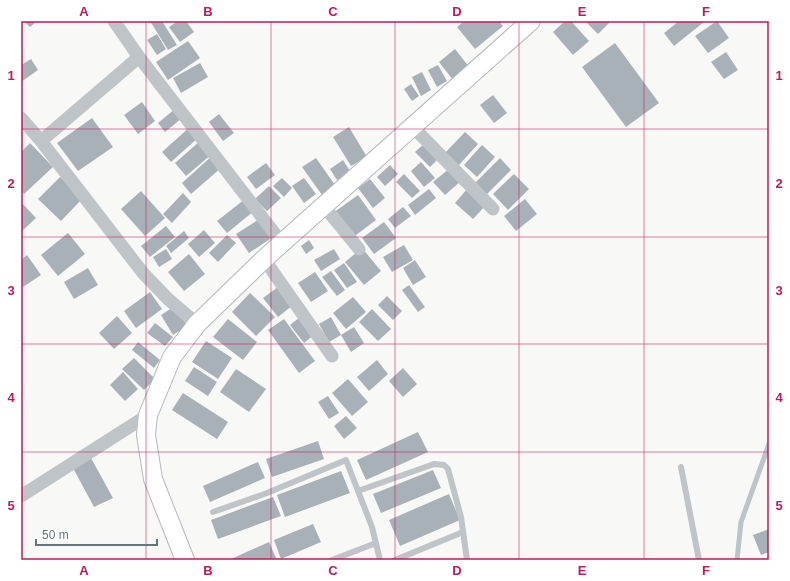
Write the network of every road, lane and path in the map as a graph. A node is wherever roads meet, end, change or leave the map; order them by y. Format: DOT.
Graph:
graph roads {
  1 [pos="114,21"];
  2 [pos="531,21"];
  3 [pos="139,57"];
  4 [pos="21,118"];
  5 [pos="413,127"];
  6 [pos="41,141"];
  7 [pos="323,205"];
  8 [pos="493,209"];
  9 [pos="282,243"];
  10 [pos="359,249"];
  11 [pos="264,259"];
  12 [pos="197,324"];
  13 [pos="332,356"];
  14 [pos="148,415"];
  15 [pos="681,467"];
  16 [pos="358,491"];
  17 [pos="21,496"];
  18 [pos="214,512"];
  19 [pos="463,532"];
  20 [pos="376,543"];
  21 [pos="185,560"];
  22 [pos="332,560"];
  23 [pos="380,560"];
  24 [pos="395,560"];
  25 [pos="467,560"];
  26 [pos="699,560"];
  1 -- 3 [label="street"];
  2 -- 5 [label="street"];
  3 -- 6 [label="street"];
  3 -- 9 [label="street"];
  4 -- 6 [label="street"];
  5 -- 7 [label="street"];
  5 -- 8 [label="street"];
  6 -- 12 [label="street"];
  7 -- 9 [label="street"];
  7 -- 10 [label="street"];
  9 -- 11 [label="street"];
  11 -- 12 [label="street"];
  11 -- 13 [label="street"];
  12 -- 14 [label="street"];
  14 -- 17 [label="street"];
  14 -- 21 [label="street"];
  15 -- 26 [label="lane"];
  16 -- 18 [label="lane"];
  16 -- 19 [label="lane"];
  16 -- 20 [label="lane"];
  19 -- 24 [label="lane"];
  19 -- 25 [label="lane"];
  20 -- 22 [label="lane"];
  20 -- 23 [label="lane"];
}
